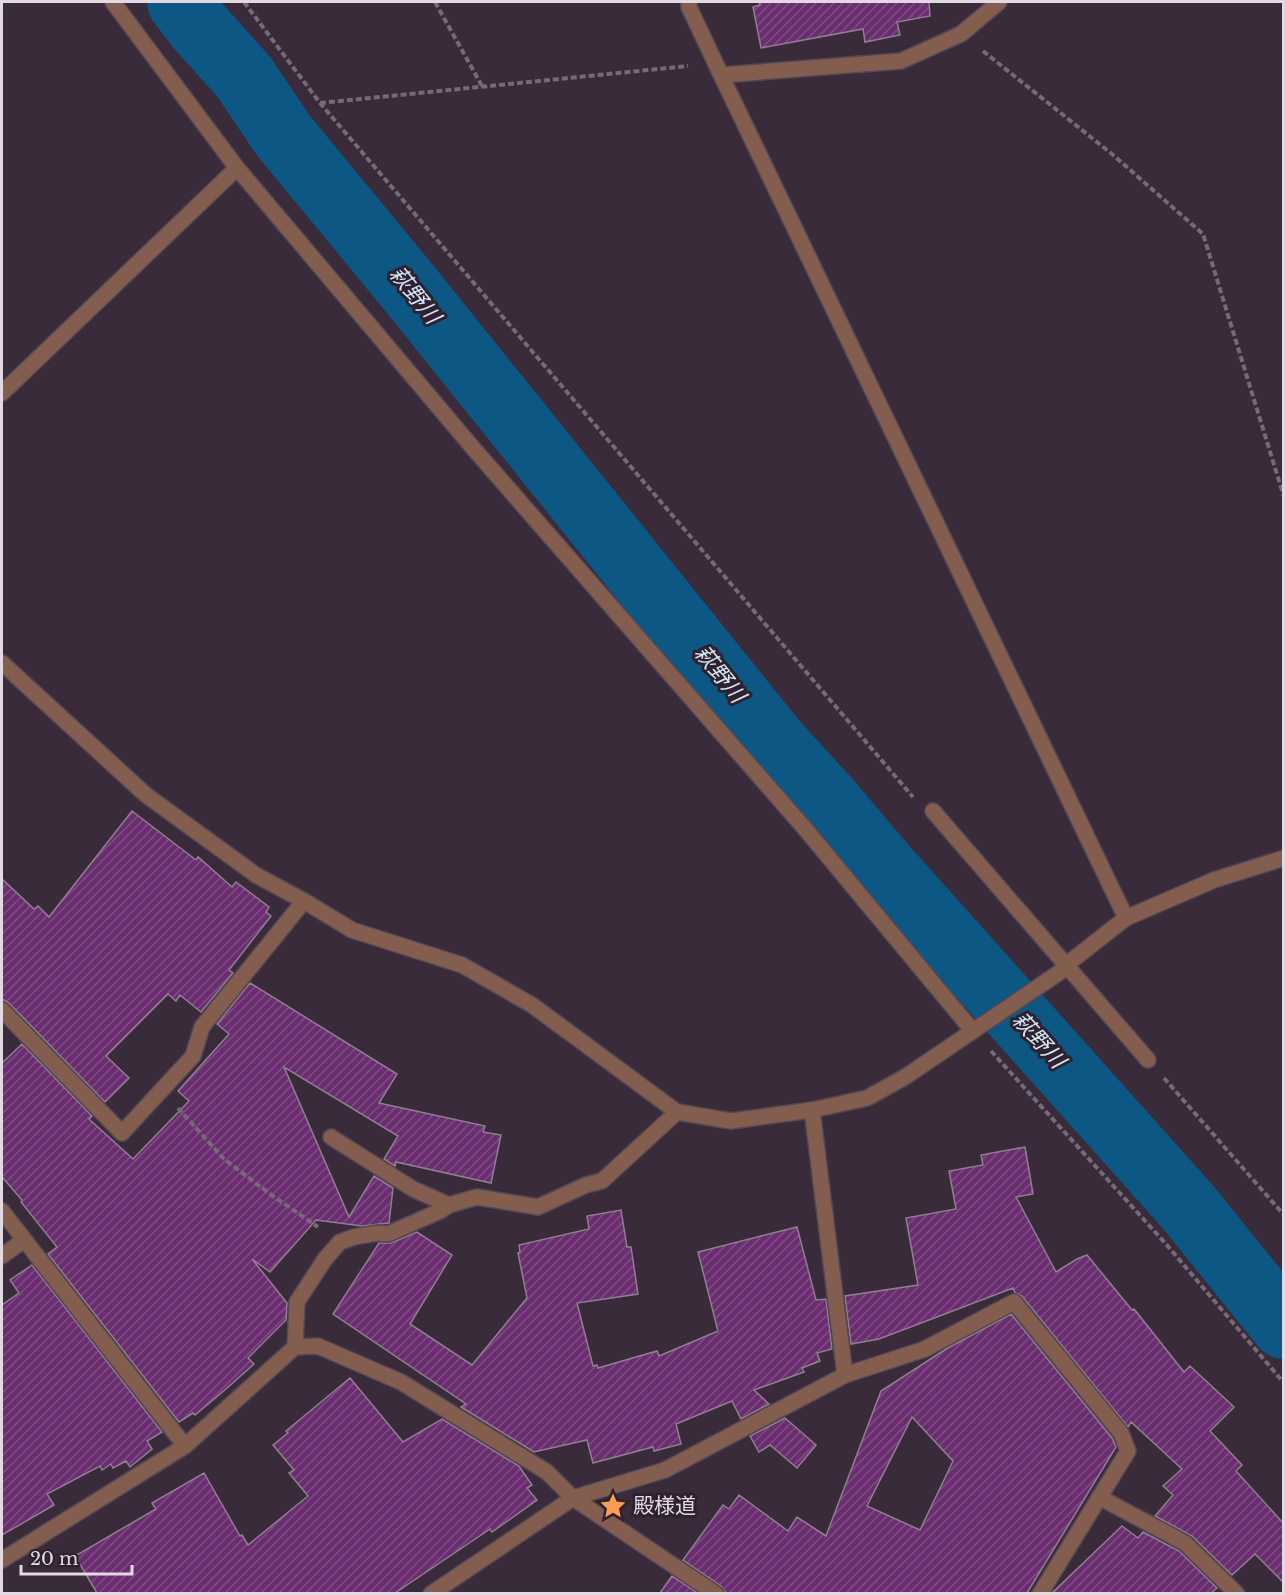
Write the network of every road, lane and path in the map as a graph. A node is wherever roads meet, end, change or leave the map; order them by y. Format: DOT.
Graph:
graph roads {
  1 [pos="113,2"];
  2 [pos="244,2"];
  3 [pos="435,2"];
  4 [pos="689,2"];
  5 [pos="999,2"];
  6 [pos="961,34"];
  7 [pos="718,69"];
  8 [pos="482,86"];
  9 [pos="320,103"];
  10 [pos="237,168"];
  11 [pos="2,393"];
  12 [pos="1284,497"];
  13 [pos="2,663"];
  14 [pos="933,811"];
  15 [pos="1284,858"];
  16 [pos="304,901"];
  17 [pos="1126,918"];
  18 [pos="1063,968"];
  19 [pos="2,1010"];
  20 [pos="979,1026"];
  21 [pos="1148,1060"];
  22 [pos="162,1090"];
  23 [pos="812,1110"];
  24 [pos="677,1112"];
  25 [pos="331,1137"];
  26 [pos="450,1205"];
  27 [pos="2,1211"];
  28 [pos="1284,1215"];
  29 [pos="24,1240"];
  30 [pos="340,1242"];
  31 [pos="2,1256"];
  32 [pos="295,1347"];
  33 [pos="845,1375"];
  34 [pos="1284,1383"];
  35 [pos="185,1446"];
  36 [pos="1099,1497"];
  37 [pos="573,1498"];
  38 [pos="2,1560"];
  39 [pos="431,1593"];
  40 [pos="716,1593"];
  41 [pos="1040,1593"];
  42 [pos="1237,1593"];
  1 -- 10 [label="street"];
  2 -- 9 [label="path"];
  3 -- 8 [label="path"];
  4 -- 7 [label="street"];
  5 -- 6 [label="street"];
  6 -- 7 [label="street"];
  6 -- 12 [label="path"];
  7 -- 8 [label="path"];
  7 -- 17 [label="street"];
  8 -- 9 [label="path"];
  9 -- 14 [label="path"];
  10 -- 11 [label="street"];
  10 -- 20 [label="street"];
  13 -- 16 [label="street"];
  14 -- 18 [label="street"];
  15 -- 17 [label="street"];
  16 -- 22 [label="street"];
  16 -- 24 [label="street"];
  17 -- 18 [label="street"];
  18 -- 20 [label="street"];
  18 -- 21 [label="street"];
  19 -- 22 [label="street"];
  20 -- 23 [label="street"];
  20 -- 34 [label="path"];
  21 -- 28 [label="path"];
  22 -- 30 [label="path"];
  23 -- 24 [label="street"];
  23 -- 33 [label="street"];
  24 -- 26 [label="street"];
  25 -- 26 [label="street"];
  26 -- 30 [label="street"];
  27 -- 29 [label="street"];
  29 -- 31 [label="street"];
  29 -- 35 [label="street"];
  30 -- 32 [label="street"];
  32 -- 35 [label="street"];
  32 -- 37 [label="street"];
  33 -- 36 [label="street"];
  33 -- 37 [label="street"];
  35 -- 38 [label="street"];
  36 -- 41 [label="street"];
  36 -- 42 [label="street"];
  37 -- 39 [label="street"];
  37 -- 40 [label="street"];
}
